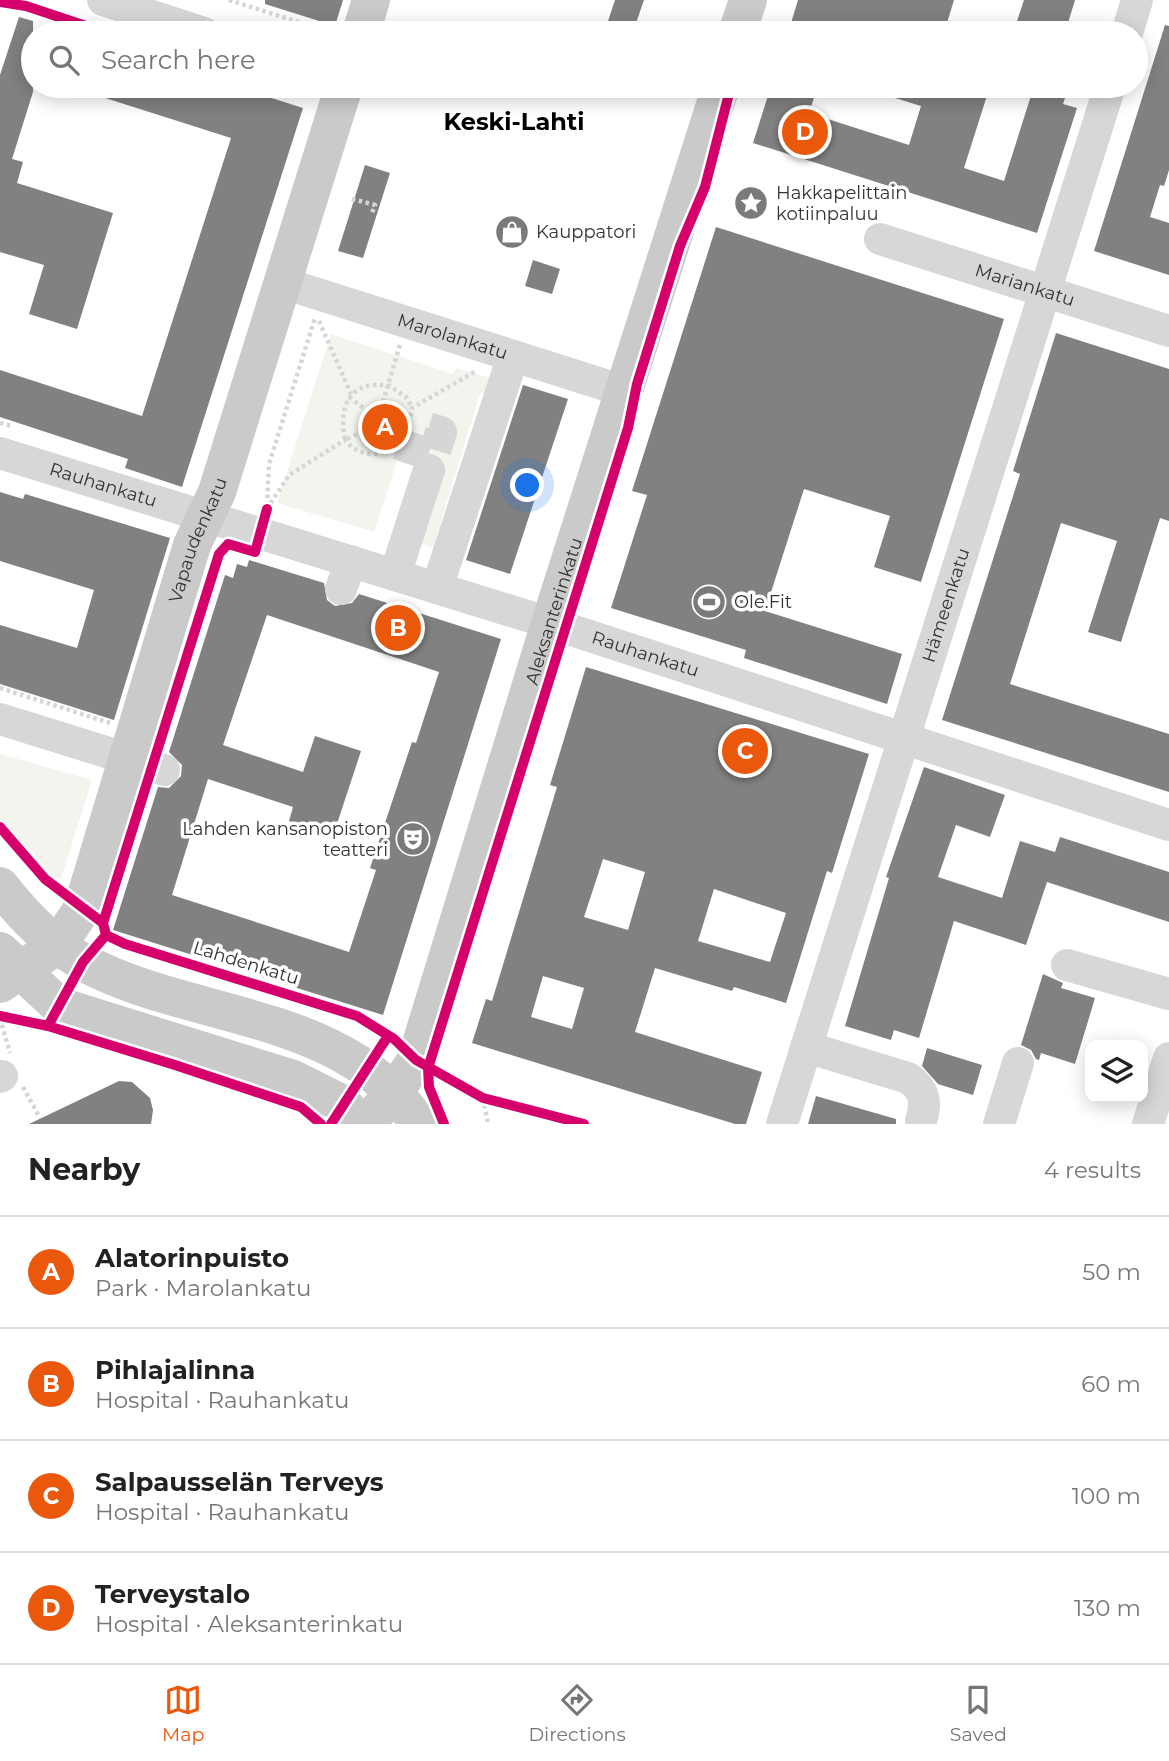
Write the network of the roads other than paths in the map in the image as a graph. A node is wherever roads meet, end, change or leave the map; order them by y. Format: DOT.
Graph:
graph roads {
  1 [pos="103,0"];
  2 [pos="371,0"];
  3 [pos="748,0"];
  4 [pos="1137,0"];
  5 [pos="167,21"];
  6 [pos="365,21"];
  7 [pos="741,21"];
  8 [pos="1131,21"];
  9 [pos="340,98"];
  10 [pos="717,98"];
  11 [pos="1106,98"];
  12 [pos="880,239"];
  13 [pos="283,283"];
  14 [pos="1046,289"];
  15 [pos="1169,331"];
  16 [pos="498,362"];
  17 [pos="624,391"];
  18 [pos="0,453"];
  19 [pos="408,462"];
  20 [pos="204,516"];
  21 [pos="365,573"];
  22 [pos="437,588"];
  23 [pos="550,623"];
  24 [pos="0,719"];
  25 [pos="905,739"];
  26 [pos="121,741"];
  27 [pos="164,769"];
  28 [pos="1169,824"];
  29 [pos="0,886"];
  30 [pos="58,945"];
  31 [pos="1067,965"];
  32 [pos="4,990"];
  33 [pos="1169,994"];
  34 [pos="806,1047"];
  35 [pos="1169,1058"];
  36 [pos="1018,1063"];
  37 [pos="394,1093"];
  38 [pos="920,1121"];
  39 [pos="364,1124"];
  40 [pos="418,1124"];
  41 [pos="782,1124"];
  42 [pos="999,1124"];
  43 [pos="1148,1124"];
  1 -- 5 [label="street"];
  2 -- 6 [label="main road"];
  3 -- 7 [label="main road"];
  4 -- 8 [label="street"];
  9 -- 13 [label="main road, Vapaudenkatu"];
  10 -- 17 [label="main road, Aleksanterinkatu"];
  11 -- 14 [label="street, Hämeenkatu"];
  12 -- 14 [label="street, Mariankatu"];
  13 -- 16 [label="street, Marolankatu"];
  13 -- 20 [label="main road, Vapaudenkatu"];
  14 -- 15 [label="street, Mariankatu"];
  14 -- 25 [label="street, Hämeenkatu"];
  16 -- 17 [label="street, Marolankatu"];
  16 -- 22 [label="street"];
  17 -- 23 [label="main road, Aleksanterinkatu"];
  18 -- 20 [label="street, Rauhankatu"];
  19 -- 21 [label="street"];
  20 -- 21 [label="street, Rauhankatu"];
  20 -- 26 [label="main road, Vapaudenkatu"];
  21 -- 22 [label="street, Rauhankatu"];
  22 -- 23 [label="street, Rauhankatu"];
  23 -- 25 [label="street, Rauhankatu"];
  23 -- 37 [label="main road, Aleksanterinkatu"];
  24 -- 26 [label="street"];
  25 -- 28 [label="street, Rauhankatu"];
  25 -- 34 [label="street, Hämeenkatu"];
  26 -- 27 [label="street"];
  26 -- 30 [label="main road, Vapaudenkatu"];
  29 -- 30 [label="main road"];
  30 -- 32 [label="main road, Vapaudenkatu"];
  30 -- 37 [label="main road"];
  31 -- 33 [label="street"];
  32 -- 39 [label="main road"];
  34 -- 38 [label="street"];
  34 -- 41 [label="street, Hämeenkatu"];
  35 -- 43 [label="street"];
  36 -- 42 [label="street"];
  37 -- 39 [label="main road, Aleksanterinkatu"];
  37 -- 40 [label="main road"];
}
